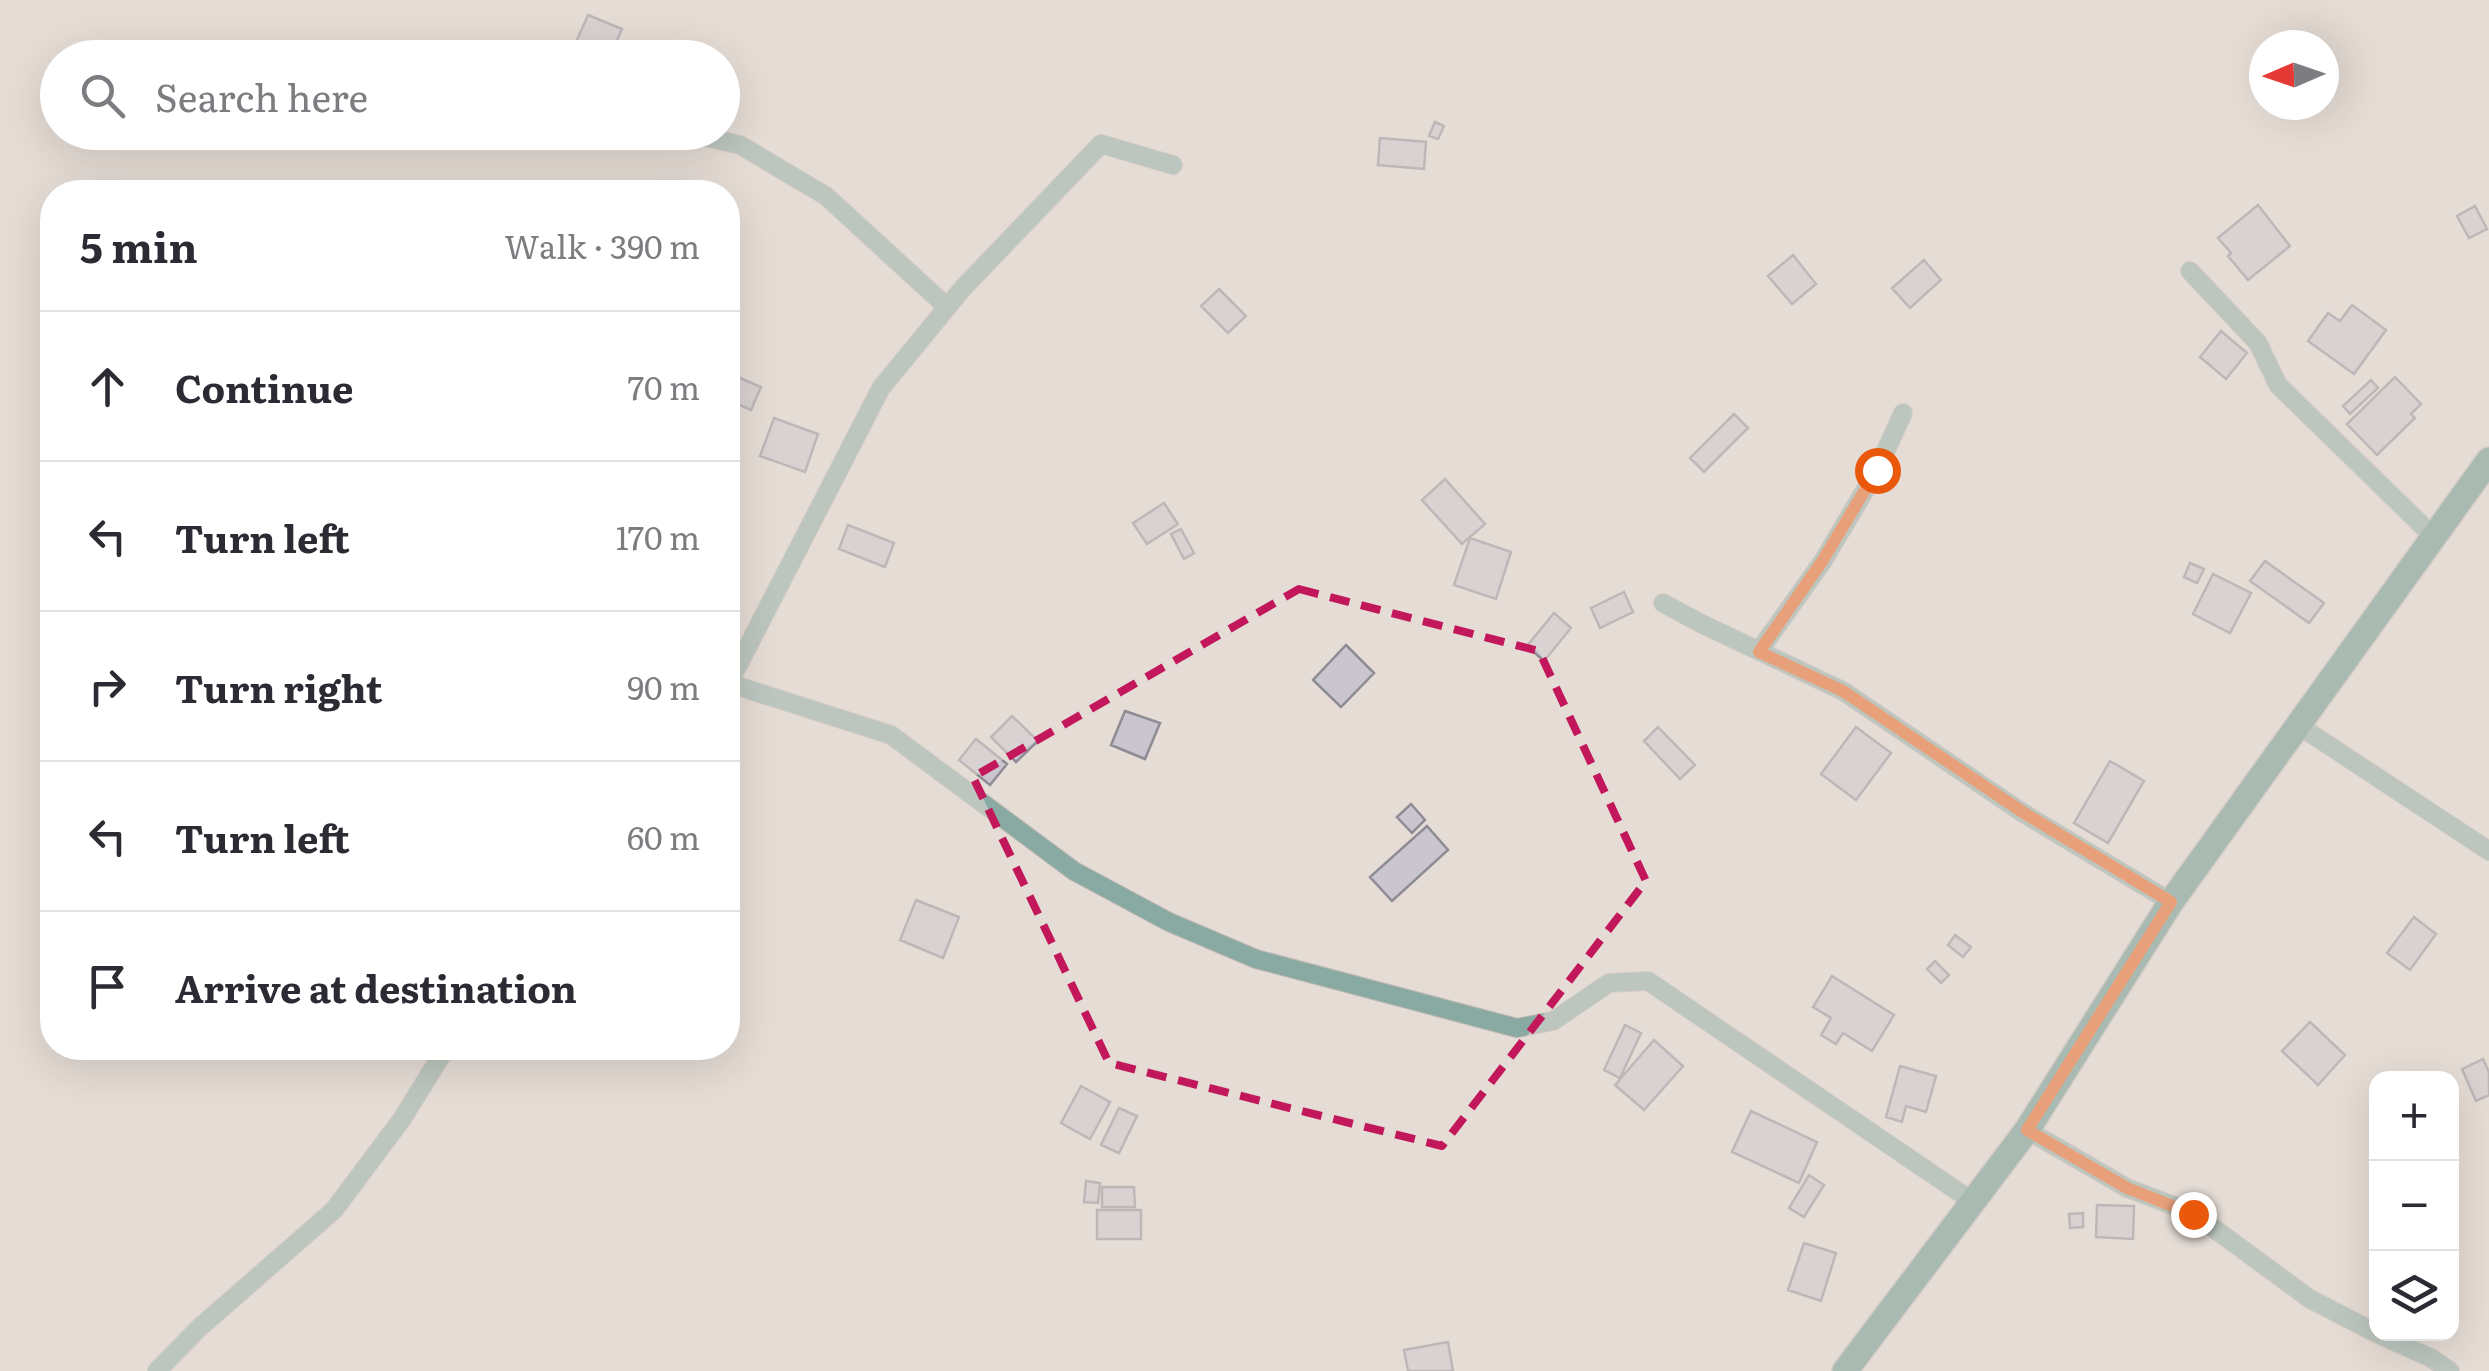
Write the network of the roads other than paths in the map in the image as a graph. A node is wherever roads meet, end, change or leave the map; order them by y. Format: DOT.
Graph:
graph roads {
  1 [pos="740,146"];
  2 [pos="1173,165"];
  3 [pos="2190,271"];
  4 [pos="947,307"];
  5 [pos="1903,414"];
  6 [pos="2489,460"];
  7 [pos="2434,537"];
  8 [pos="1663,603"];
  9 [pos="1759,652"];
  10 [pos="740,661"];
  11 [pos="740,688"];
  12 [pos="2298,725"];
  13 [pos="2489,852"];
  14 [pos="2171,902"];
  15 [pos="439,1060"];
  16 [pos="2027,1130"];
  17 [pos="1972,1201"];
  18 [pos="2369,1329"];
  19 [pos="2394,1341"];
  20 [pos="157,1371"];
  21 [pos="1846,1371"];
  22 [pos="2450,1371"];
  1 -- 4 [label="street"];
  2 -- 4 [label="street"];
  3 -- 7 [label="street"];
  4 -- 10 [label="street"];
  5 -- 9 [label="street"];
  6 -- 7 [label="main road"];
  7 -- 12 [label="main road"];
  8 -- 9 [label="street"];
  9 -- 14 [label="street"];
  11 -- 17 [label="street"];
  12 -- 13 [label="street"];
  12 -- 14 [label="main road"];
  14 -- 16 [label="main road"];
  15 -- 20 [label="street"];
  16 -- 17 [label="main road"];
  16 -- 18 [label="street"];
  17 -- 21 [label="main road"];
  19 -- 22 [label="street"];
}
